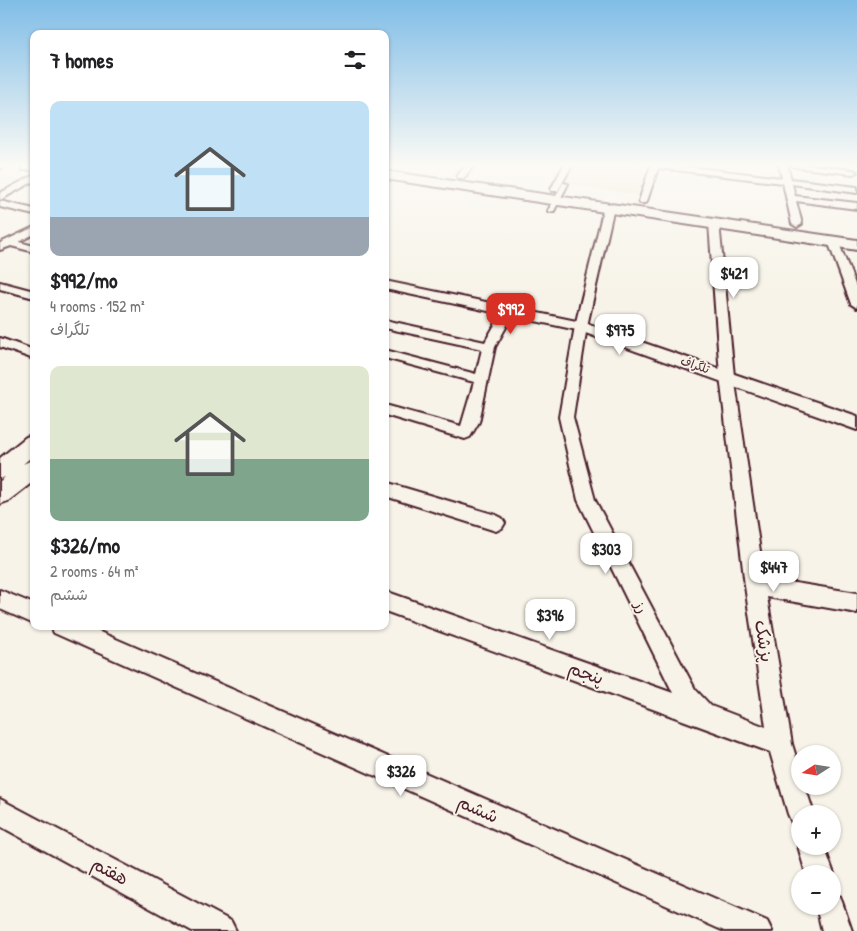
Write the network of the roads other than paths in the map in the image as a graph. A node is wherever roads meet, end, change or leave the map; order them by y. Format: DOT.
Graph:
graph roads {
  1 [pos="609,208"];
  2 [pos="618,208"];
  3 [pos="693,208"];
  4 [pos="793,208"];
  5 [pos="714,223"];
  6 [pos="797,224"];
  7 [pos="30,232"];
  8 [pos="857,233"];
  9 [pos="833,241"];
  10 [pos="4,244"];
  11 [pos="857,245"];
  12 [pos="30,248"];
  13 [pos="0,285"];
  14 [pos="389,286"];
  15 [pos="30,294"];
  16 [pos="857,304"];
  17 [pos="509,311"];
  18 [pos="389,325"];
  19 [pos="581,326"];
  20 [pos="0,342"];
  21 [pos="489,347"];
  22 [pos="30,350"];
  23 [pos="389,355"];
  24 [pos="727,376"];
  25 [pos="482,380"];
  26 [pos="389,411"];
  27 [pos="857,423"];
  28 [pos="30,446"];
  29 [pos="0,470"];
  30 [pos="30,472"];
  31 [pos="389,490"];
  32 [pos="0,494"];
  33 [pos="496,523"];
  34 [pos="755,586"];
  35 [pos="0,599"];
  36 [pos="389,603"];
  37 [pos="857,603"];
  38 [pos="30,612"];
  39 [pos="71,630"];
  40 [pos="702,715"];
  41 [pos="780,744"];
  42 [pos="798,805"];
  43 [pos="0,812"];
  44 [pos="833,915"];
  45 [pos="221,931"];
  46 [pos="757,931"];
  47 [pos="837,931"];
  1 -- 19 [label="street, رز"];
  2 -- 5 [label="main road"];
  3 -- 6 [label="main road"];
  4 -- 6 [label="street"];
  5 -- 9 [label="main road"];
  5 -- 24 [label="street"];
  6 -- 8 [label="main road"];
  7 -- 10 [label="street"];
  9 -- 11 [label="main road"];
  9 -- 16 [label="street"];
  10 -- 12 [label="street"];
  13 -- 15 [label="street"];
  14 -- 17 [label="street, تلگراف"];
  17 -- 19 [label="street, تلگراف"];
  17 -- 21 [label="street"];
  18 -- 21 [label="street"];
  19 -- 24 [label="street, تلگراف"];
  19 -- 40 [label="street, رز"];
  20 -- 22 [label="street"];
  21 -- 25 [label="street"];
  23 -- 25 [label="street"];
  24 -- 27 [label="street, تلگراف"];
  24 -- 34 [label="street, پزشک"];
  25 -- 26 [label="street"];
  28 -- 29 [label="main road"];
  30 -- 32 [label="main road"];
  31 -- 33 [label="street"];
  34 -- 37 [label="street"];
  34 -- 41 [label="street, پزشک"];
  35 -- 38 [label="street"];
  36 -- 40 [label="street, پنجم"];
  39 -- 46 [label="street, ششم"];
  40 -- 41 [label="street, رز"];
  41 -- 42 [label="street, پزشک"];
  43 -- 45 [label="street, هفتم"];
  44 -- 47 [label="street"];
}
